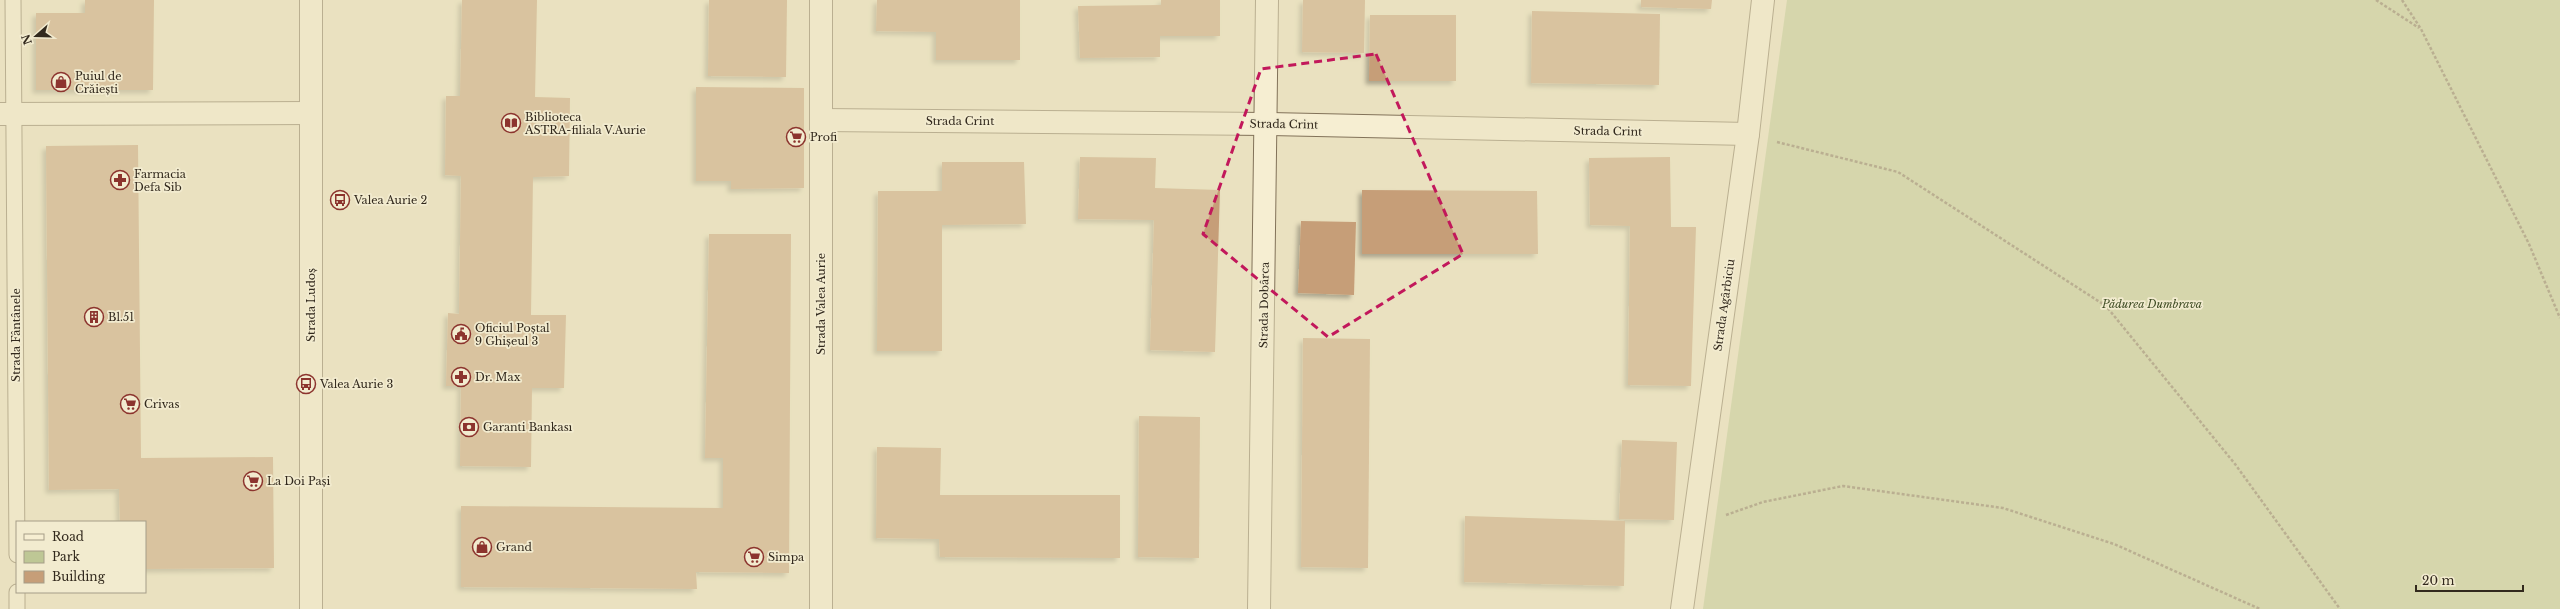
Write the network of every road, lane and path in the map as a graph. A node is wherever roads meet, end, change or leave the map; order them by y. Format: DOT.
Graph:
graph roads {
  1 [pos="13,0"];
  2 [pos="311,0"];
  3 [pos="821,0"];
  4 [pos="1267,0"];
  5 [pos="1763,0"];
  6 [pos="2376,0"];
  7 [pos="2402,0"];
  8 [pos="2421,29"];
  9 [pos="311,113"];
  10 [pos="7,114"];
  11 [pos="821,120"];
  12 [pos="1267,124"];
  13 [pos="1748,134"];
  14 [pos="2560,318"];
  15 [pos="16,521"];
  16 [pos="1694,527"];
  17 [pos="17,593"];
  18 [pos="17,609"];
  19 [pos="311,609"];
  20 [pos="821,609"];
  21 [pos="1259,609"];
  22 [pos="1682,609"];
  23 [pos="2260,609"];
  24 [pos="2340,609"];
  1 -- 10 [label="lane, Strada Fântânele"];
  2 -- 9 [label="street, Strada Ludoș"];
  3 -- 11 [label="street, Strada Valea Aurie"];
  4 -- 12 [label="street, Strada Dobârca"];
  5 -- 13 [label="street, Strada Agârbiciu"];
  6 -- 8 [label="path"];
  7 -- 8 [label="path"];
  8 -- 14 [label="path"];
  9 -- 10 [label="street"];
  9 -- 19 [label="street, Strada Ludoș"];
  10 -- 15 [label="lane, Strada Fântânele"];
  11 -- 12 [label="street, Strada Crint"];
  11 -- 20 [label="street, Strada Valea Aurie"];
  12 -- 13 [label="street, Strada Crint"];
  12 -- 21 [label="street, Strada Dobârca"];
  13 -- 16 [label="street, Strada Agârbiciu"];
  13 -- 24 [label="path"];
  16 -- 22 [label="street, Strada Agârbiciu"];
  16 -- 23 [label="path"];
  17 -- 18 [label="lane"];
}
